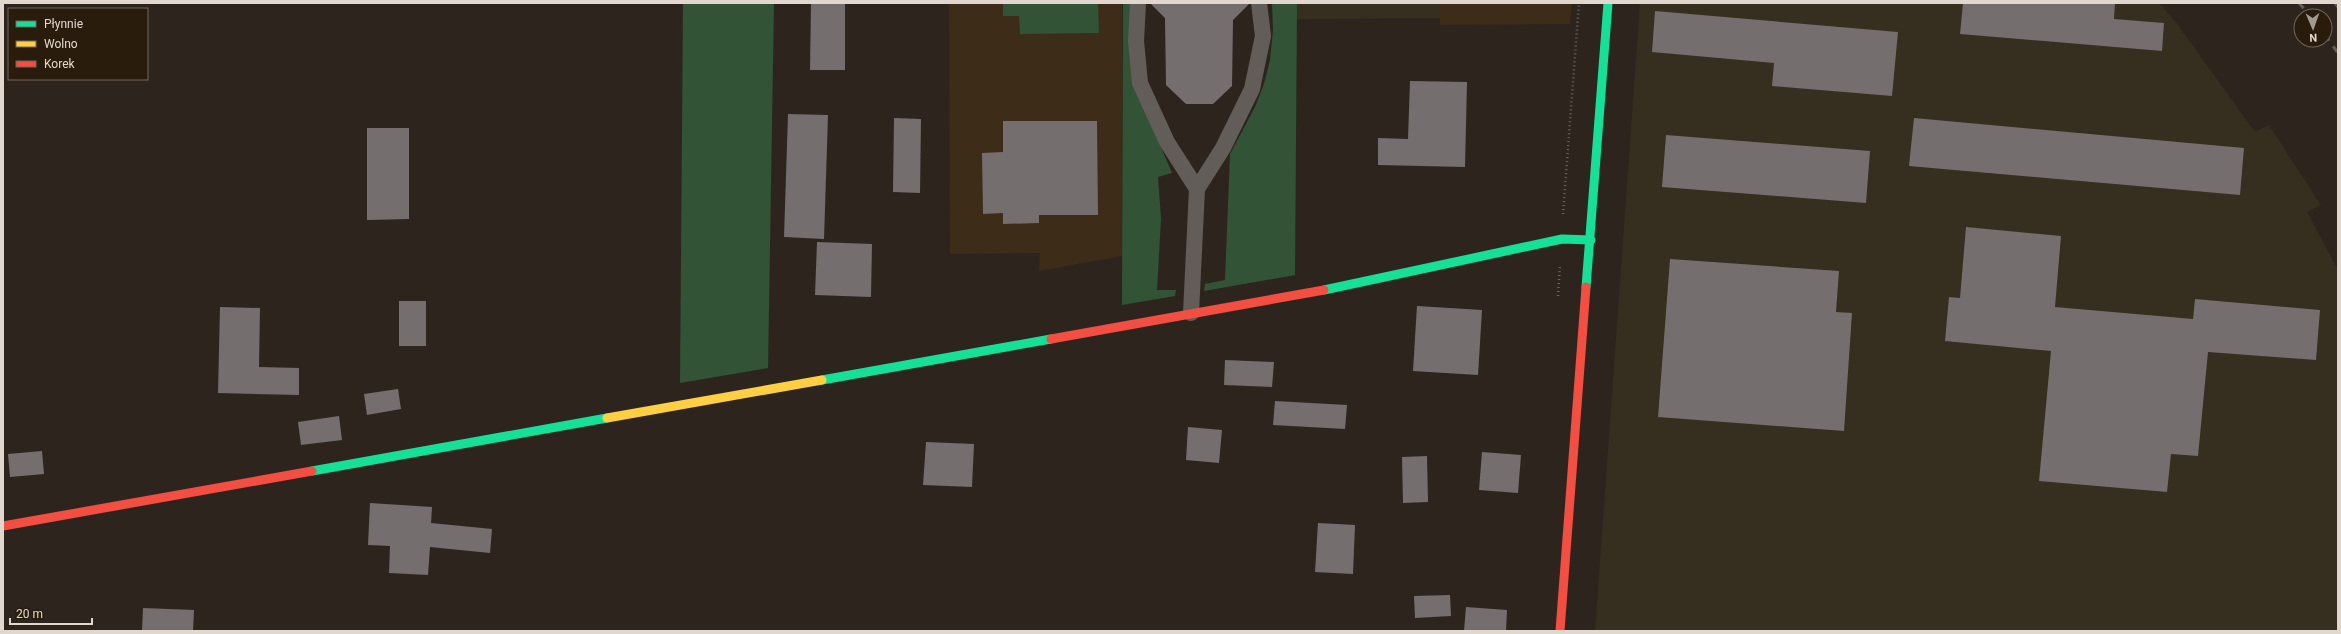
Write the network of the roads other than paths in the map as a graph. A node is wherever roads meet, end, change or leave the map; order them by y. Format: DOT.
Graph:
graph roads {
  1 [pos="1138,3"];
  2 [pos="1259,3"];
  3 [pos="1608,3"];
  4 [pos="1197,189"];
  5 [pos="1591,240"];
  6 [pos="1191,313"];
  7 [pos="3,526"];
  8 [pos="1560,631"];
  1 -- 4 [label="lane"];
  2 -- 4 [label="lane"];
  3 -- 5 [label="street"];
  4 -- 6 [label="lane"];
  5 -- 6 [label="street"];
  5 -- 8 [label="street"];
  6 -- 7 [label="street"];
}
